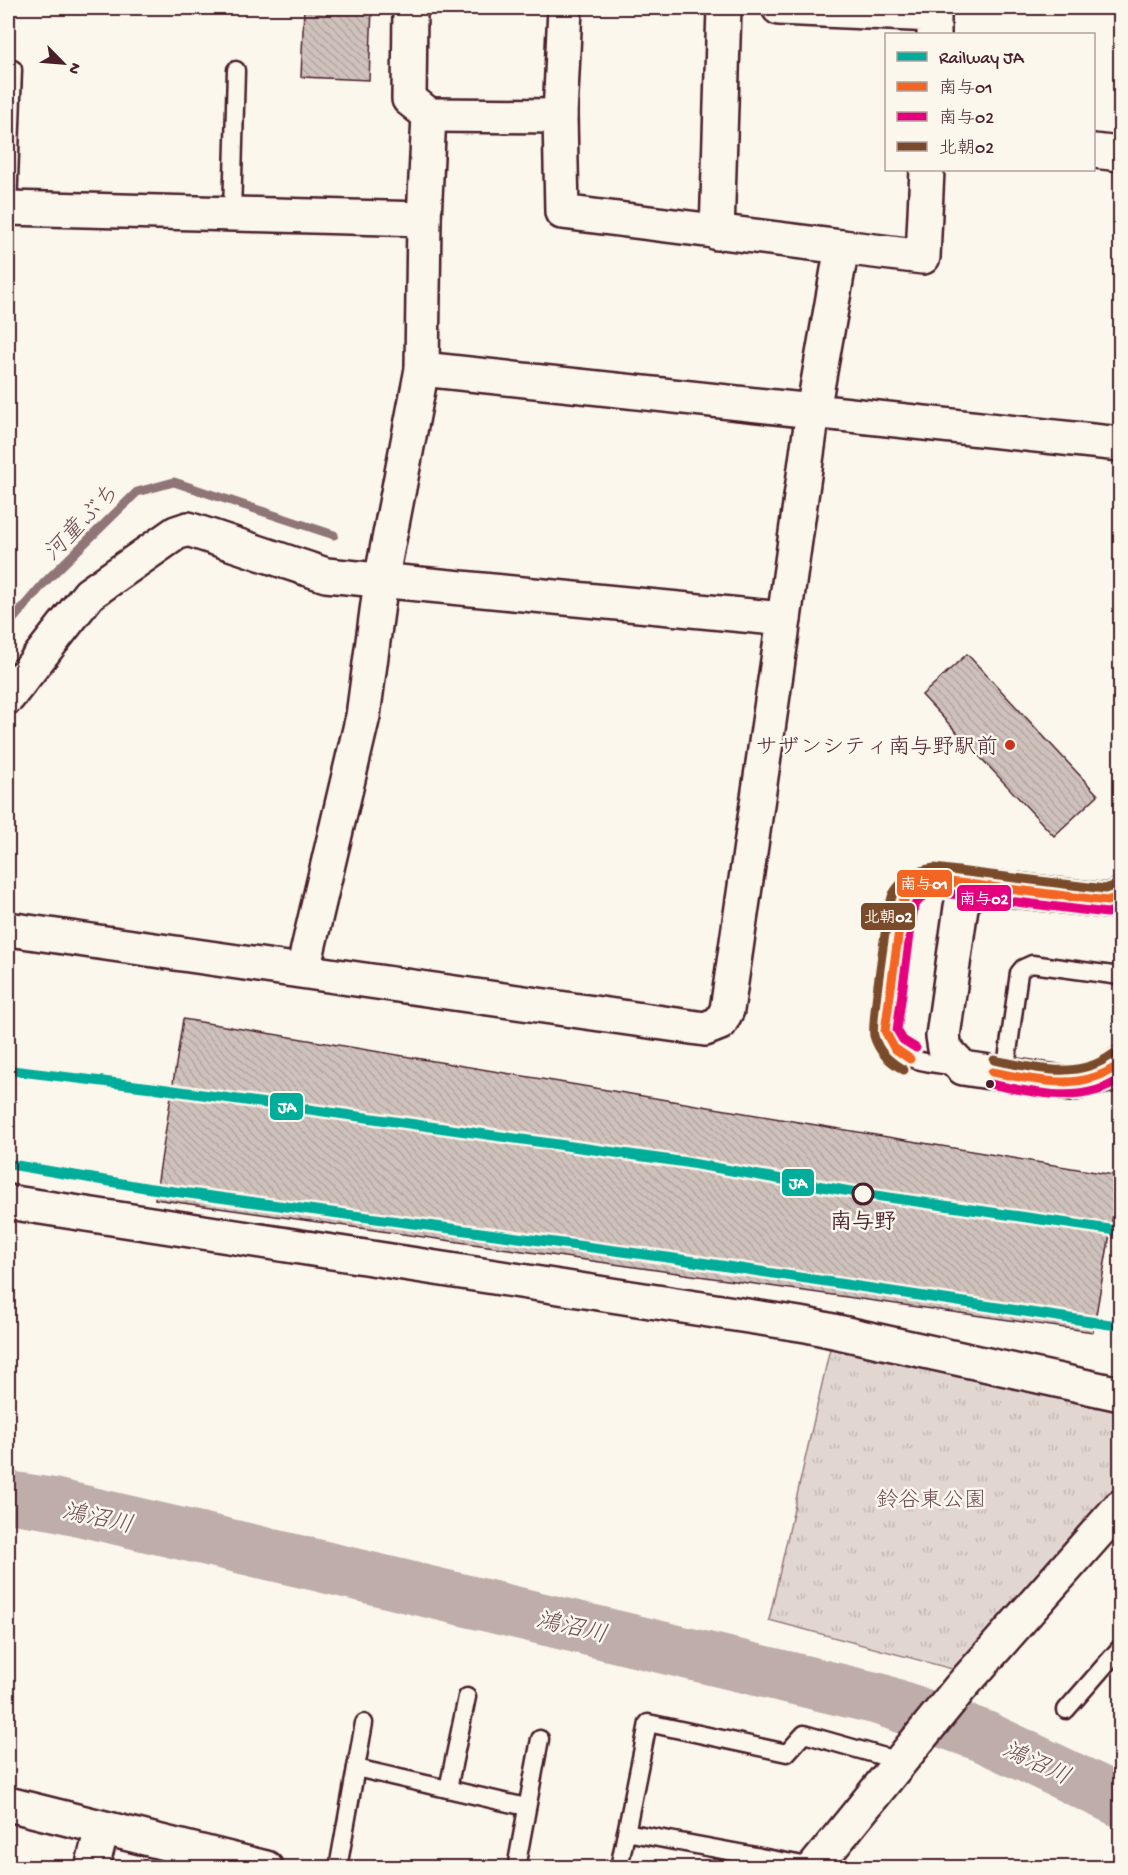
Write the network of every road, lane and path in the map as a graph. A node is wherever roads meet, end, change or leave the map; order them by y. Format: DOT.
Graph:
graph roads {
  1 [pos="410,8"];
  2 [pos="565,8"];
  3 [pos="723,8"];
  4 [pos="778,8"];
  5 [pos="934,33"];
  6 [pos="13,69"];
  7 [pos="236,70"];
  8 [pos="429,115"];
  9 [pos="560,116"];
  10 [pos="1095,150"];
  11 [pos="1120,154"];
  12 [pos="927,171"];
  13 [pos="8,208"];
  14 [pos="232,214"];
  15 [pos="424,219"];
  16 [pos="717,233"];
  17 [pos="842,247"];
  18 [pos="422,369"];
  19 [pos="813,411"];
  20 [pos="1120,444"];
  21 [pos="381,581"];
  22 [pos="784,620"];
  23 [pos="8,697"];
  24 [pos="988,887"];
  25 [pos="1116,902"];
  26 [pos="8,929"];
  27 [pos="303,970"];
  28 [pos="1120,976"];
  29 [pos="1120,1064"];
  30 [pos="963,1068"];
  31 [pos="1005,1074"];
  32 [pos="8,1202"];
  33 [pos="1120,1394"];
  34 [pos="1120,1507"];
  35 [pos="1120,1648"];
  36 [pos="467,1697"];
  37 [pos="1066,1710"];
  38 [pos="364,1723"];
  39 [pos="540,1739"];
  40 [pos="905,1754"];
  41 [pos="357,1768"];
  42 [pos="448,1789"];
  43 [pos="8,1804"];
  44 [pos="526,1807"];
  45 [pos="102,1828"];
  46 [pos="626,1832"];
  47 [pos="820,1866"];
  48 [pos="92,1868"];
  49 [pos="266,1868"];
  50 [pos="338,1868"];
  51 [pos="516,1868"];
  52 [pos="619,1868"];
  1 -- 8 [label="street"];
  2 -- 9 [label="street"];
  3 -- 16 [label="street"];
  4 -- 5 [label="street"];
  6 -- 13 [label="lane"];
  7 -- 14 [label="lane"];
  8 -- 9 [label="street"];
  8 -- 15 [label="street"];
  9 -- 16 [label="street"];
  10 -- 11 [label="street"];
  12 -- 17 [label="street"];
  13 -- 14 [label="street"];
  14 -- 15 [label="street"];
  15 -- 18 [label="street"];
  16 -- 17 [label="street"];
  17 -- 19 [label="street"];
  18 -- 19 [label="street"];
  18 -- 21 [label="street"];
  19 -- 20 [label="street"];
  19 -- 22 [label="street"];
  21 -- 22 [label="street"];
  21 -- 23 [label="street"];
  21 -- 27 [label="street"];
  22 -- 27 [label="street"];
  24 -- 25 [label="street"];
  24 -- 30 [label="street"];
  24 -- 30 [label="lane"];
  26 -- 27 [label="street"];
  28 -- 31 [label="lane"];
  29 -- 31 [label="street"];
  30 -- 31 [label="street"];
  32 -- 33 [label="street"];
  34 -- 40 [label="street"];
  35 -- 37 [label="lane"];
  36 -- 42 [label="lane"];
  38 -- 41 [label="lane"];
  39 -- 44 [label="lane"];
  40 -- 46 [label="lane"];
  40 -- 47 [label="street"];
  41 -- 42 [label="lane"];
  41 -- 50 [label="lane"];
  42 -- 44 [label="lane"];
  43 -- 45 [label="street"];
  44 -- 51 [label="lane"];
  45 -- 48 [label="street"];
  45 -- 49 [label="street"];
  46 -- 47 [label="lane"];
  46 -- 52 [label="lane"];
}
